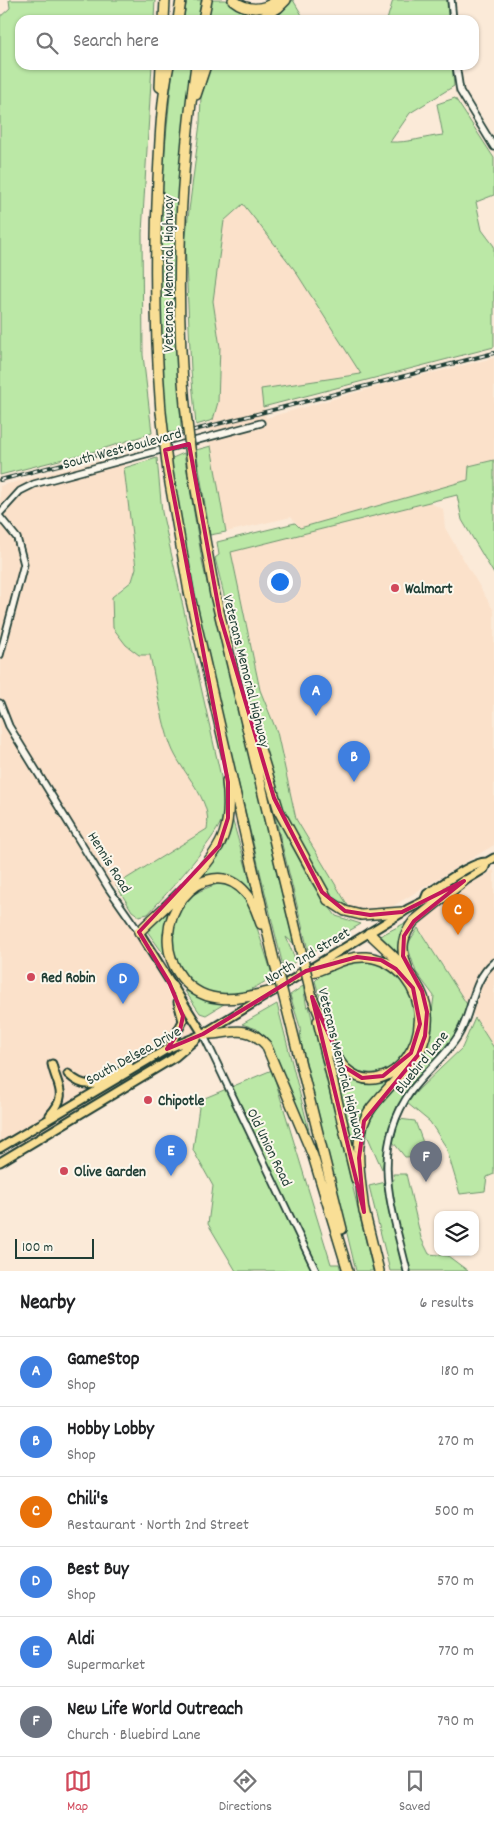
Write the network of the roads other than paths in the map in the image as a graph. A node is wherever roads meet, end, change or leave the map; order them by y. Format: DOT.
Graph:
graph roads {
  1 [pos="165,0"];
  2 [pos="182,0"];
  3 [pos="207,0"];
  4 [pos="233,0"];
  5 [pos="277,0"];
  6 [pos="286,0"];
  7 [pos="451,0"];
  8 [pos="164,15"];
  9 [pos="179,15"];
  10 [pos="204,15"];
  11 [pos="266,15"];
  12 [pos="452,15"];
  13 [pos="161,70"];
  14 [pos="167,70"];
  15 [pos="195,70"];
  16 [pos="204,70"];
  17 [pos="457,70"];
  18 [pos="160,129"];
  19 [pos="494,146"];
  20 [pos="186,147"];
  21 [pos="261,423"];
  22 [pos="0,515"];
  23 [pos="220,616"];
  24 [pos="0,655"];
  25 [pos="208,680"];
  26 [pos="0,703"];
  27 [pos="494,858"];
  28 [pos="487,862"];
  29 [pos="464,881"];
  30 [pos="425,899"];
  31 [pos="402,912"];
  32 [pos="139,932"];
  33 [pos="368,933"];
  34 [pos="273,956"];
  35 [pos="494,962"];
  36 [pos="409,972"];
  37 [pos="300,974"];
  38 [pos="169,982"];
  39 [pos="273,991"];
  40 [pos="312,997"];
  41 [pos="203,1034"];
  42 [pos="167,1049"];
  43 [pos="52,1064"];
  44 [pos="140,1065"];
  45 [pos="68,1074"];
  46 [pos="45,1121"];
  47 [pos="0,1148"];
  48 [pos="0,1162"];
  49 [pos="364,1212"];
  50 [pos="316,1271"];
  51 [pos="348,1271"];
  52 [pos="352,1271"];
  53 [pos="379,1271"];
  54 [pos="407,1271"];
  1 -- 8 [label="highway"];
  2 -- 9 [label="highway"];
  3 -- 10 [label="highway"];
  4 -- 5 [label="highway"];
  6 -- 11 [label="highway"];
  7 -- 12 [label="street"];
  13 -- 18 [label="highway"];
  14 -- 18 [label="highway, Veterans Memorial Highway"];
  15 -- 20 [label="highway, Veterans Memorial Highway"];
  16 -- 20 [label="highway"];
  17 -- 19 [label="street"];
  18 -- 25 [label="highway, Veterans Memorial Highway, bridge"];
  20 -- 23 [label="highway, Veterans Memorial Highway, bridge"];
  21 -- 22 [label="street, South West Boulevard"];
  22 -- 24 [label="street"];
  23 -- 31 [label="highway"];
  23 -- 40 [label="highway, Veterans Memorial Highway, bridge"];
  25 -- 32 [label="highway"];
  25 -- 34 [label="highway, Veterans Memorial Highway"];
  26 -- 32 [label="street, Hennis Road"];
  27 -- 28 [label="main road, North 2nd Street"];
  28 -- 29 [label="main road, North 2nd Street"];
  28 -- 30 [label="main road, North 2nd Street"];
  29 -- 30 [label="main road, North 2nd Street"];
  29 -- 36 [label="highway"];
  30 -- 31 [label="main road, North 2nd Street"];
  31 -- 33 [label="main road, North 2nd Street"];
  32 -- 38 [label="main road, Hennis Road"];
  33 -- 36 [label="highway"];
  33 -- 37 [label="main road, North 2nd Street"];
  34 -- 39 [label="highway"];
  34 -- 52 [label="highway, Veterans Memorial Highway, bridge"];
  35 -- 54 [label="street, Bluebird Lane"];
  36 -- 49 [label="highway"];
  37 -- 39 [label="main road, North 2nd Street"];
  37 -- 40 [label="highway"];
  38 -- 41 [label="main road, Hennis Road"];
  38 -- 42 [label="main road"];
  39 -- 41 [label="main road, North 2nd Street"];
  40 -- 49 [label="highway, Veterans Memorial Highway"];
  41 -- 42 [label="main road, South Delsea Drive"];
  41 -- 48 [label="main road, South Delsea Drive"];
  41 -- 50 [label="street, Old Union Road"];
  41 -- 51 [label="highway"];
  42 -- 44 [label="main road, South Delsea Drive"];
  43 -- 46 [label="main road"];
  44 -- 45 [label="main road"];
  44 -- 46 [label="main road, South Delsea Drive"];
  46 -- 47 [label="main road, South Delsea Drive"];
  49 -- 53 [label="highway, Veterans Memorial Highway"];
}
